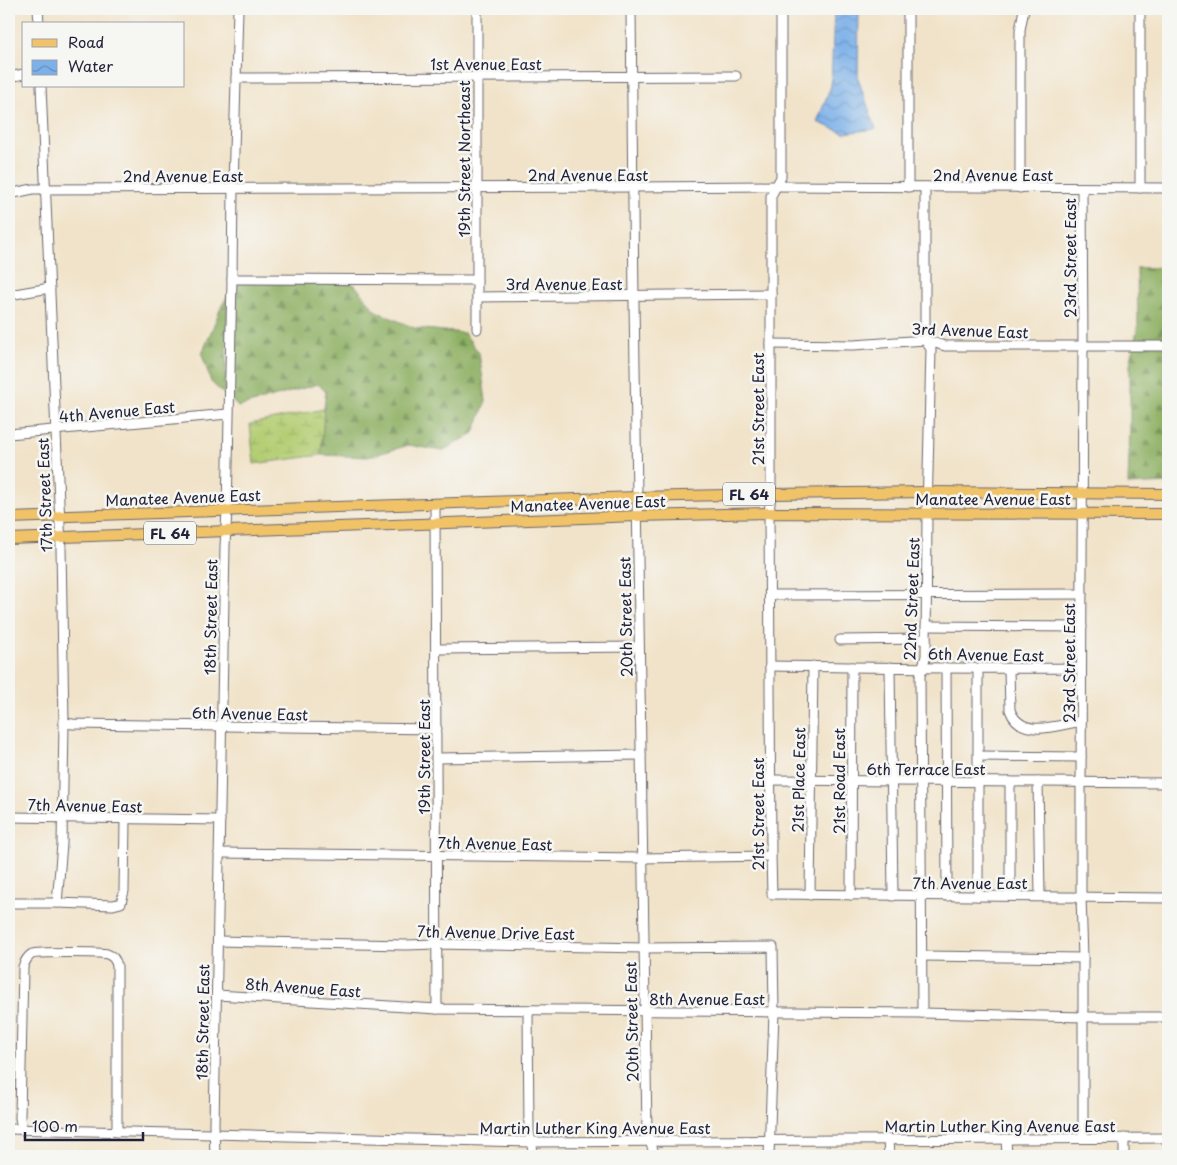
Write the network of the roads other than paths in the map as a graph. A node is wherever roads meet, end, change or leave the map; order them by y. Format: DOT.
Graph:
graph roads {
  1 [pos="38,9"];
  2 [pos="238,9"];
  3 [pos="477,9"];
  4 [pos="631,9"];
  5 [pos="782,9"];
  6 [pos="908,9"];
  7 [pos="1024,9"];
  8 [pos="1140,9"];
  9 [pos="39,22"];
  10 [pos="22,74"];
  11 [pos="632,76"];
  12 [pos="736,76"];
  13 [pos="9,77"];
  14 [pos="477,77"];
  15 [pos="236,78"];
  16 [pos="42,88"];
  17 [pos="776,186"];
  18 [pos="908,186"];
  19 [pos="232,188"];
  20 [pos="477,188"];
  21 [pos="633,188"];
  22 [pos="925,188"];
  23 [pos="1020,188"];
  24 [pos="1082,188"];
  25 [pos="1140,188"];
  26 [pos="1168,188"];
  27 [pos="45,189"];
  28 [pos="9,194"];
  29 [pos="232,279"];
  30 [pos="477,280"];
  31 [pos="50,288"];
  32 [pos="771,294"];
  33 [pos="9,295"];
  34 [pos="634,296"];
  35 [pos="477,298"];
  36 [pos="477,329"];
  37 [pos="925,340"];
  38 [pos="771,344"];
  39 [pos="1083,346"];
  40 [pos="1168,346"];
  41 [pos="228,414"];
  42 [pos="56,430"];
  43 [pos="9,434"];
  44 [pos="927,492"];
  45 [pos="1082,493"];
  46 [pos="771,494"];
  47 [pos="1168,494"];
  48 [pos="637,497"];
  49 [pos="435,504"];
  50 [pos="227,510"];
  51 [pos="769,513"];
  52 [pos="927,513"];
  53 [pos="1082,514"];
  54 [pos="1168,514"];
  55 [pos="637,516"];
  56 [pos="59,517"];
  57 [pos="9,518"];
  58 [pos="436,524"];
  59 [pos="225,530"];
  60 [pos="60,537"];
  61 [pos="9,538"];
  62 [pos="926,594"];
  63 [pos="1082,594"];
  64 [pos="770,596"];
  65 [pos="926,626"];
  66 [pos="1082,627"];
  67 [pos="926,639"];
  68 [pos="840,640"];
  69 [pos="639,647"];
  70 [pos="437,649"];
  71 [pos="770,666"];
  72 [pos="813,666"];
  73 [pos="852,667"];
  74 [pos="890,667"];
  75 [pos="923,667"];
  76 [pos="946,668"];
  77 [pos="978,668"];
  78 [pos="1009,668"];
  79 [pos="1081,668"];
  80 [pos="1081,721"];
  81 [pos="64,723"];
  82 [pos="222,726"];
  83 [pos="437,729"];
  84 [pos="641,755"];
  85 [pos="979,756"];
  86 [pos="1081,757"];
  87 [pos="437,758"];
  88 [pos="770,780"];
  89 [pos="811,781"];
  90 [pos="852,781"];
  91 [pos="892,781"];
  92 [pos="922,781"];
  93 [pos="946,782"];
  94 [pos="978,782"];
  95 [pos="1010,782"];
  96 [pos="1038,782"];
  97 [pos="1081,783"];
  98 [pos="1168,784"];
  99 [pos="9,818"];
  100 [pos="62,818"];
  101 [pos="125,819"];
  102 [pos="220,820"];
  103 [pos="220,853"];
  104 [pos="436,856"];
  105 [pos="771,856"];
  106 [pos="642,858"];
  107 [pos="772,894"];
  108 [pos="810,895"];
  109 [pos="852,895"];
  110 [pos="893,896"];
  111 [pos="922,896"];
  112 [pos="947,896"];
  113 [pos="978,896"];
  114 [pos="1010,896"];
  115 [pos="1040,896"];
  116 [pos="1081,897"];
  117 [pos="1168,898"];
  118 [pos="57,902"];
  119 [pos="9,903"];
  120 [pos="218,941"];
  121 [pos="436,944"];
  122 [pos="644,948"];
  123 [pos="922,956"];
  124 [pos="1083,958"];
  125 [pos="217,995"];
  126 [pos="437,1009"];
  127 [pos="528,1010"];
  128 [pos="644,1011"];
  129 [pos="774,1012"];
  130 [pos="922,1013"];
  131 [pos="1083,1017"];
  132 [pos="1168,1017"];
  133 [pos="9,1129"];
  134 [pos="22,1130"];
  135 [pos="117,1132"];
  136 [pos="215,1134"];
  137 [pos="1083,1138"];
  138 [pos="1124,1138"];
  139 [pos="1168,1138"];
  140 [pos="888,1139"];
  141 [pos="1006,1139"];
  142 [pos="768,1141"];
  143 [pos="532,1142"];
  144 [pos="650,1142"];
  145 [pos="215,1156"];
  146 [pos="534,1156"];
  147 [pos="653,1156"];
  148 [pos="768,1156"];
  149 [pos="889,1156"];
  150 [pos="1007,1156"];
  151 [pos="1124,1156"];
  1 -- 9 [label="street"];
  2 -- 15 [label="street, 18th Street East"];
  3 -- 14 [label="street, 19th Street Northeast"];
  4 -- 11 [label="street, 20th Street East"];
  5 -- 17 [label="street, 21st Street East"];
  6 -- 18 [label="street"];
  7 -- 23 [label="street"];
  8 -- 25 [label="street"];
  10 -- 13 [label="street"];
  11 -- 12 [label="street, 1st Avenue East"];
  11 -- 14 [label="street, 1st Avenue East"];
  11 -- 21 [label="street, 20th Street East"];
  14 -- 15 [label="street, 1st Avenue East"];
  14 -- 20 [label="street, 19th Street Northeast"];
  15 -- 19 [label="street, 18th Street East"];
  16 -- 27 [label="street, 17th Street East"];
  17 -- 18 [label="street, 2nd Avenue East"];
  17 -- 21 [label="street, 2nd Avenue East"];
  17 -- 32 [label="street, 21st Street East"];
  18 -- 22 [label="street, 2nd Avenue East"];
  19 -- 20 [label="street, 2nd Avenue East"];
  19 -- 27 [label="street, 2nd Avenue East"];
  19 -- 29 [label="street, 18th Street East"];
  20 -- 21 [label="street, 2nd Avenue East"];
  20 -- 30 [label="street, 19th Street Northeast"];
  21 -- 34 [label="street, 20th Street East"];
  22 -- 23 [label="street, 2nd Avenue East"];
  22 -- 37 [label="street, 22nd Street East"];
  23 -- 24 [label="street, 2nd Avenue East"];
  24 -- 25 [label="street, 2nd Avenue East"];
  24 -- 39 [label="street, 23rd Street East"];
  25 -- 26 [label="street, 2nd Avenue East"];
  27 -- 28 [label="street, 2nd Avenue East"];
  27 -- 31 [label="street, 17th Street East"];
  29 -- 30 [label="street"];
  29 -- 41 [label="street, 18th Street East"];
  30 -- 35 [label="street"];
  31 -- 33 [label="street"];
  31 -- 42 [label="street, 17th Street East"];
  32 -- 34 [label="street, 3rd Avenue East"];
  32 -- 38 [label="street, 21st Street East"];
  34 -- 35 [label="street, 3rd Avenue East"];
  34 -- 48 [label="street, 20th Street East"];
  35 -- 36 [label="street"];
  37 -- 38 [label="street, 3rd Avenue East"];
  37 -- 39 [label="street, 3rd Avenue East"];
  37 -- 44 [label="street, 22nd Street East"];
  38 -- 46 [label="street, 21st Street East"];
  39 -- 40 [label="street, 3rd Avenue East"];
  39 -- 45 [label="street, 23rd Street East"];
  41 -- 42 [label="street, 4th Avenue East"];
  41 -- 50 [label="street, 18th Street East"];
  42 -- 43 [label="street, 4th Avenue East"];
  42 -- 56 [label="street, 17th Street East"];
  44 -- 45 [label="main road, Manatee Avenue East / FL 64"];
  44 -- 46 [label="main road, Manatee Avenue East / FL 64"];
  44 -- 52 [label="street, 22nd Street East"];
  45 -- 47 [label="main road, Manatee Avenue East / FL 64"];
  45 -- 53 [label="street, 23rd Street East"];
  46 -- 48 [label="main road, Manatee Avenue East / FL 64"];
  46 -- 51 [label="street, 21st Street East"];
  48 -- 49 [label="main road, Manatee Avenue East / FL 64"];
  48 -- 55 [label="street, 20th Street East"];
  49 -- 50 [label="main road, Manatee Avenue East / FL 64"];
  49 -- 58 [label="street, 19th Street East"];
  50 -- 56 [label="main road, Manatee Avenue East / FL 64"];
  50 -- 59 [label="street, 18th Street East"];
  51 -- 52 [label="main road, Manatee Avenue East / FL 64"];
  51 -- 55 [label="main road, Manatee Avenue East / FL 64"];
  51 -- 64 [label="street, 21st Street East"];
  52 -- 53 [label="main road, Manatee Avenue East / FL 64"];
  52 -- 62 [label="street, 22nd Street East"];
  53 -- 54 [label="main road, Manatee Avenue East / FL 64"];
  53 -- 63 [label="street, 23rd Street East"];
  55 -- 58 [label="main road, Manatee Avenue East / FL 64"];
  55 -- 69 [label="street, 20th Street East"];
  56 -- 57 [label="main road, Manatee Avenue East / FL 64"];
  56 -- 60 [label="street, 17th Street East"];
  58 -- 59 [label="main road, Manatee Avenue East / FL 64"];
  58 -- 70 [label="street, 19th Street East"];
  59 -- 60 [label="main road, Manatee Avenue East / FL 64"];
  59 -- 82 [label="street, 18th Street East"];
  60 -- 61 [label="main road, Manatee Avenue East / FL 64"];
  60 -- 81 [label="street, 17th Street East"];
  62 -- 63 [label="street"];
  62 -- 64 [label="street"];
  62 -- 65 [label="street, 22nd Street East"];
  63 -- 66 [label="street, 23rd Street East"];
  64 -- 71 [label="street, 21st Street East"];
  65 -- 66 [label="street"];
  65 -- 67 [label="street, 22nd Street East"];
  66 -- 79 [label="street, 23rd Street East"];
  67 -- 68 [label="street"];
  67 -- 75 [label="street, 22nd Street East"];
  69 -- 70 [label="street"];
  69 -- 84 [label="street, 20th Street East"];
  70 -- 83 [label="street, 19th Street East"];
  71 -- 72 [label="street, 6th Avenue East"];
  71 -- 88 [label="street, 21st Street East"];
  72 -- 73 [label="street, 6th Avenue East"];
  72 -- 89 [label="street, 21st Place East"];
  73 -- 74 [label="street, 6th Avenue East"];
  73 -- 90 [label="street, 21st Road East"];
  74 -- 75 [label="street, 6th Avenue East"];
  74 -- 91 [label="street"];
  75 -- 76 [label="street, 6th Avenue East"];
  75 -- 92 [label="street, 22nd Street East"];
  76 -- 77 [label="street, 6th Avenue East"];
  76 -- 93 [label="street"];
  77 -- 78 [label="street, 6th Avenue East"];
  77 -- 85 [label="street"];
  78 -- 79 [label="street, 6th Avenue East"];
  78 -- 80 [label="street"];
  79 -- 80 [label="street, 23rd Street East"];
  80 -- 86 [label="street, 23rd Street East"];
  81 -- 82 [label="street, 6th Avenue East"];
  81 -- 100 [label="street, 17th Street East"];
  82 -- 83 [label="street, 6th Avenue East"];
  82 -- 102 [label="street, 18th Street East"];
  83 -- 87 [label="street, 19th Street East"];
  84 -- 87 [label="street"];
  84 -- 106 [label="street, 20th Street East"];
  85 -- 86 [label="street"];
  85 -- 94 [label="street"];
  86 -- 97 [label="street, 23rd Street East"];
  87 -- 104 [label="street, 19th Street East"];
  88 -- 89 [label="street, 6th Terrace East"];
  88 -- 105 [label="street, 21st Street East"];
  89 -- 90 [label="street, 6th Terrace East"];
  89 -- 108 [label="street, 21st Place East"];
  90 -- 91 [label="street, 6th Terrace East"];
  90 -- 109 [label="street, 21st Road East"];
  91 -- 92 [label="street, 6th Terrace East"];
  91 -- 110 [label="street"];
  92 -- 93 [label="street, 6th Terrace East"];
  92 -- 111 [label="street, 22nd Street East"];
  93 -- 94 [label="street, 6th Terrace East"];
  93 -- 112 [label="street"];
  94 -- 95 [label="street, 6th Terrace East"];
  94 -- 113 [label="street"];
  95 -- 96 [label="street, 6th Terrace East"];
  95 -- 114 [label="street"];
  96 -- 97 [label="street, 6th Terrace East"];
  96 -- 115 [label="street"];
  97 -- 98 [label="street, 6th Terrace East"];
  97 -- 116 [label="street, 23rd Street East"];
  99 -- 100 [label="street, 7th Avenue East"];
  100 -- 101 [label="street, 7th Avenue East"];
  100 -- 118 [label="street, 17th Street East"];
  101 -- 102 [label="street, 7th Avenue East"];
  101 -- 118 [label="street"];
  102 -- 103 [label="street, 18th Street East"];
  103 -- 104 [label="street, 7th Avenue East"];
  103 -- 120 [label="street, 18th Street East"];
  104 -- 106 [label="street, 7th Avenue East"];
  104 -- 121 [label="street, 19th Street East"];
  105 -- 106 [label="street, 7th Avenue East"];
  105 -- 107 [label="street, 21st Street East"];
  106 -- 122 [label="street, 20th Street East"];
  107 -- 108 [label="street, 7th Avenue East"];
  108 -- 109 [label="street, 7th Avenue East"];
  109 -- 110 [label="street, 7th Avenue East"];
  110 -- 111 [label="street, 7th Avenue East"];
  111 -- 112 [label="street, 7th Avenue East"];
  111 -- 123 [label="street, 22nd Street East"];
  112 -- 113 [label="street, 7th Avenue East"];
  113 -- 114 [label="street, 7th Avenue East"];
  114 -- 115 [label="street, 7th Avenue East"];
  115 -- 116 [label="street, 7th Avenue East"];
  116 -- 117 [label="street, 7th Avenue East"];
  116 -- 124 [label="street, 23rd Street East"];
  118 -- 119 [label="street"];
  120 -- 121 [label="street, 7th Avenue Drive East"];
  120 -- 125 [label="street, 18th Street East"];
  121 -- 122 [label="street, 7th Avenue Drive East"];
  121 -- 126 [label="street, 19th Street East"];
  122 -- 128 [label="street, 20th Street East"];
  122 -- 129 [label="street, 7th Avenue Drive East"];
  123 -- 124 [label="street"];
  123 -- 130 [label="street, 22nd Street East"];
  124 -- 131 [label="street, 23rd Street East"];
  125 -- 126 [label="street, 8th Avenue East"];
  125 -- 136 [label="street, 18th Street East"];
  126 -- 127 [label="street, 8th Avenue East"];
  127 -- 128 [label="street, 8th Avenue East"];
  127 -- 143 [label="street"];
  128 -- 129 [label="street, 8th Avenue East"];
  128 -- 144 [label="street, 20th Street East"];
  129 -- 130 [label="street, 8th Avenue East"];
  129 -- 142 [label="street"];
  130 -- 131 [label="street, 8th Avenue East"];
  131 -- 132 [label="street, 8th Avenue East"];
  131 -- 137 [label="street, 23rd Street East"];
  133 -- 134 [label="street, Martin Luther King Avenue East"];
  134 -- 135 [label="street, Martin Luther King Avenue East"];
  134 -- 135 [label="street"];
  135 -- 136 [label="street, Martin Luther King Avenue East"];
  136 -- 143 [label="street, Martin Luther King Avenue East"];
  136 -- 145 [label="street, 18th Street East"];
  137 -- 138 [label="street, Martin Luther King Avenue East"];
  137 -- 141 [label="street, Martin Luther King Avenue East"];
  138 -- 139 [label="street, Martin Luther King Avenue East"];
  138 -- 151 [label="street"];
  140 -- 141 [label="street, Martin Luther King Avenue East"];
  140 -- 142 [label="street, Martin Luther King Avenue East"];
  140 -- 149 [label="street"];
  141 -- 150 [label="street"];
  142 -- 144 [label="street, Martin Luther King Avenue East"];
  142 -- 148 [label="street"];
  143 -- 144 [label="street, Martin Luther King Avenue East"];
  143 -- 146 [label="street"];
  144 -- 147 [label="street, 20th Street East"];
}
